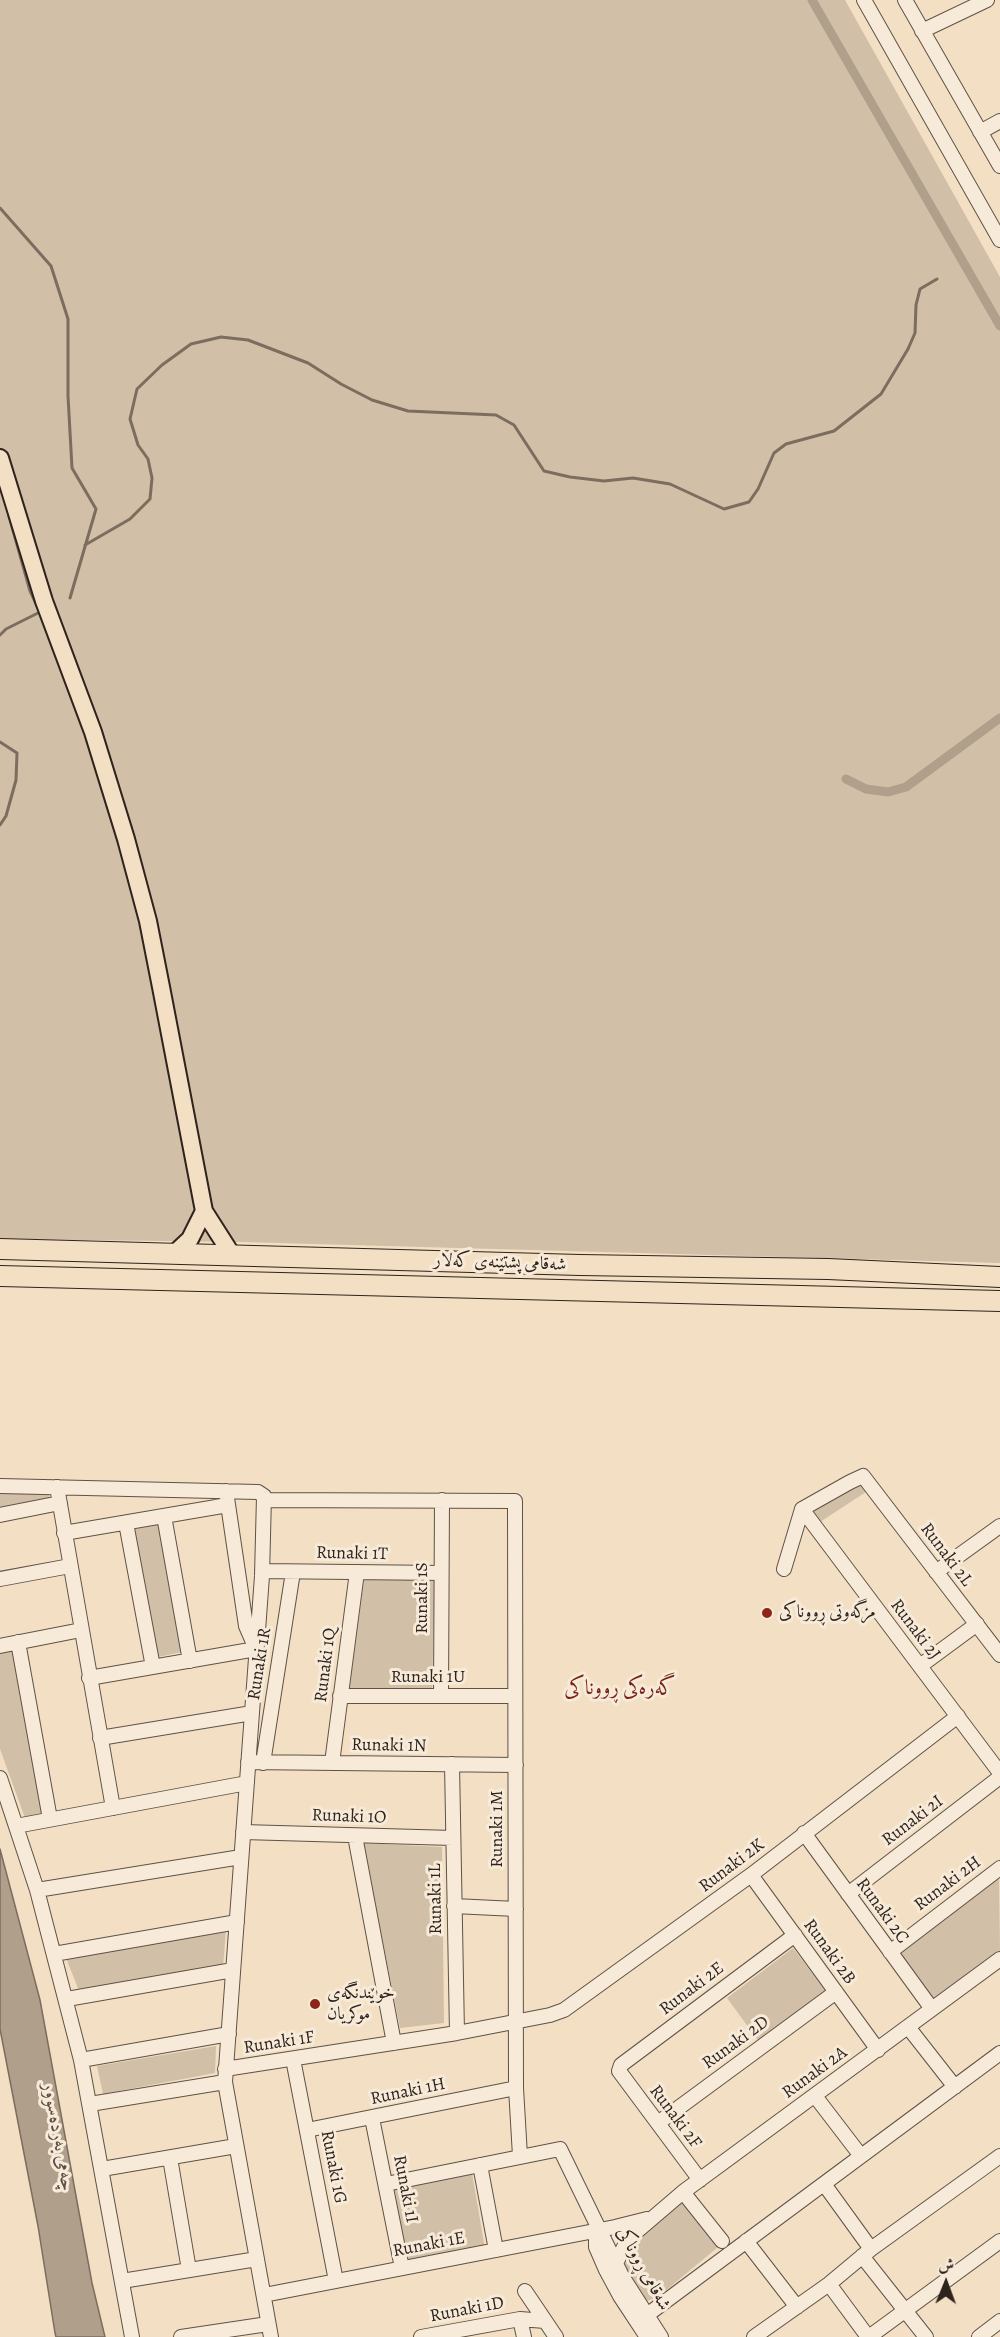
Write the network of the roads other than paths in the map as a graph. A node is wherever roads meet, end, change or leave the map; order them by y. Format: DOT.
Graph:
graph roads {
  1 [pos="864,0"];
  2 [pos="905,0"];
  3 [pos="987,0"];
  4 [pos="922,31"];
  5 [pos="1000,122"];
  6 [pos="980,132"];
  7 [pos="1000,166"];
  8 [pos="1000,240"];
  9 [pos="0,458"];
  10 [pos="204,1211"];
  11 [pos="0,1249"];
  12 [pos="175,1253"];
  13 [pos="232,1255"];
  14 [pos="696,1267"];
  15 [pos="0,1276"];
  16 [pos="1000,1277"];
  17 [pos="696,1293"];
  18 [pos="1000,1301"];
  19 [pos="0,1486"];
  20 [pos="57,1487"];
  21 [pos="227,1498"];
  22 [pos="265,1500"];
  23 [pos="442,1500"];
  24 [pos="60,1503"];
  25 [pos="802,1509"];
  26 [pos="0,1515"];
  27 [pos="164,1516"];
  28 [pos="126,1523"];
  29 [pos="998,1532"];
  30 [pos="64,1533"];
  31 [pos="70,1566"];
  32 [pos="784,1569"];
  33 [pos="262,1571"];
  34 [pos="293,1572"];
  35 [pos="357,1572"];
  36 [pos="936,1572"];
  37 [pos="441,1573"];
  38 [pos="0,1579"];
  39 [pos="976,1624"];
  40 [pos="81,1630"];
  41 [pos="18,1642"];
  42 [pos="0,1646"];
  43 [pos="256,1649"];
  44 [pos="1000,1655"];
  45 [pos="190,1660"];
  46 [pos="920,1666"];
  47 [pos="153,1667"];
  48 [pos="89,1678"];
  49 [pos="340,1696"];
  50 [pos="441,1696"];
  51 [pos="515,1696"];
  52 [pos="252,1713"];
  53 [pos="958,1716"];
  54 [pos="100,1738"];
  55 [pos="255,1762"];
  56 [pos="332,1763"];
  57 [pos="452,1764"];
  58 [pos="516,1765"];
  59 [pos="1000,1775"];
  60 [pos="0,1778"];
  61 [pos="247,1783"];
  62 [pos="113,1808"];
  63 [pos="50,1819"];
  64 [pos="16,1826"];
  65 [pos="243,1832"];
  66 [pos="804,1833"];
  67 [pos="355,1836"];
  68 [pos="453,1838"];
  69 [pos="241,1857"];
  70 [pos="1000,1868"];
  71 [pos="751,1875"];
  72 [pos="37,1890"];
  73 [pos="848,1894"];
  74 [pos="454,1906"];
  75 [pos="516,1909"];
  76 [pos="237,1922"];
  77 [pos="795,1935"];
  78 [pos="890,1952"];
  79 [pos="54,1954"];
  80 [pos="1000,1959"];
  81 [pos="233,1970"];
  82 [pos="836,1992"];
  83 [pos="67,1999"];
  84 [pos="932,2009"];
  85 [pos="516,2022"];
  86 [pos="908,2027"];
  87 [pos="457,2032"];
  88 [pos="229,2034"];
  89 [pos="394,2043"];
  90 [pos="878,2049"];
  91 [pos="1000,2053"];
  92 [pos="293,2059"];
  93 [pos="81,2060"];
  94 [pos="225,2076"];
  95 [pos="621,2076"];
  96 [pos="955,2087"];
  97 [pos="516,2088"];
  98 [pos="815,2096"];
  99 [pos="90,2104"];
  100 [pos="372,2118"];
  101 [pos="658,2123"];
  102 [pos="307,2130"];
  103 [pos="236,2146"];
  104 [pos="520,2156"];
  105 [pos="861,2156"];
  106 [pos="1000,2156"];
  107 [pos="170,2158"];
  108 [pos="480,2165"];
  109 [pos="102,2169"];
  110 [pos="700,2180"];
  111 [pos="386,2184"];
  112 [pos="824,2184"];
  113 [pos="683,2192"];
  114 [pos="651,2217"];
  115 [pos="601,2229"];
  116 [pos="722,2241"];
  117 [pos="746,2241"];
  118 [pos="1000,2241"];
  119 [pos="496,2250"];
  120 [pos="866,2253"];
  121 [pos="257,2259"];
  122 [pos="616,2263"];
  123 [pos="402,2268"];
  124 [pos="189,2270"];
  125 [pos="122,2281"];
  126 [pos="336,2281"];
  127 [pos="829,2284"];
  128 [pos="525,2291"];
  129 [pos="264,2295"];
  130 [pos="797,2307"];
  131 [pos="904,2310"];
  132 [pos="647,2315"];
  133 [pos="520,2319"];
  134 [pos="545,2321"];
  135 [pos="1000,2321"];
  136 [pos="270,2330"];
  137 [pos="132,2337"];
  138 [pos="181,2337"];
  139 [pos="421,2337"];
  140 [pos="524,2337"];
  141 [pos="556,2337"];
  142 [pos="647,2337"];
  143 [pos="661,2337"];
  144 [pos="754,2337"];
  145 [pos="869,2337"];
  146 [pos="926,2337"];
  147 [pos="979,2337"];
  1 -- 8 [label="street"];
  2 -- 4 [label="street"];
  3 -- 4 [label="street"];
  4 -- 6 [label="street"];
  5 -- 6 [label="street"];
  6 -- 7 [label="street"];
  9 -- 10 [label="main road"];
  10 -- 12 [label="main road"];
  10 -- 13 [label="main road"];
  11 -- 12 [label="highway, شەقامی پشتێنەی کەلار"];
  12 -- 13 [label="highway, شەقامی پشتێنەی کەلار"];
  13 -- 14 [label="highway, شەقامی پشتێنەی کەلار"];
  14 -- 16 [label="highway, شەقامی پشتێنەی کەلار"];
  14 -- 17 [label="highway"];
  15 -- 17 [label="highway, شەقامی پشتێنەی کەلار"];
  17 -- 18 [label="highway, شەقامی پشتێنەی کەلار"];
  19 -- 20 [label="street"];
  20 -- 21 [label="street"];
  20 -- 24 [label="street"];
  21 -- 22 [label="street"];
  21 -- 27 [label="street"];
  21 -- 43 [label="street"];
  22 -- 23 [label="street"];
  22 -- 33 [label="street"];
  23 -- 37 [label="street, Runaki 1S"];
  23 -- 51 [label="street, Runaki 1M"];
  24 -- 26 [label="street"];
  24 -- 30 [label="street"];
  25 -- 32 [label="street"];
  25 -- 36 [label="street, Runaki 2L"];
  25 -- 46 [label="street, Runaki 2J"];
  27 -- 28 [label="street"];
  27 -- 45 [label="street"];
  28 -- 30 [label="street"];
  28 -- 47 [label="street"];
  29 -- 36 [label="street"];
  30 -- 31 [label="street"];
  31 -- 38 [label="street"];
  31 -- 40 [label="street"];
  33 -- 34 [label="street, Runaki 1T"];
  33 -- 43 [label="street"];
  34 -- 35 [label="street, Runaki 1T"];
  34 -- 55 [label="street, Runaki 1R"];
  35 -- 37 [label="street, Runaki 1T"];
  35 -- 49 [label="street, Runaki 1Q"];
  36 -- 39 [label="street, Runaki 2L"];
  37 -- 50 [label="street, Runaki 1S"];
  39 -- 44 [label="street, Runaki 2L"];
  39 -- 46 [label="street"];
  40 -- 41 [label="street"];
  40 -- 48 [label="street"];
  41 -- 42 [label="street"];
  41 -- 63 [label="street"];
  43 -- 45 [label="street"];
  43 -- 52 [label="street"];
  45 -- 47 [label="street"];
  46 -- 53 [label="street, Runaki 2J"];
  47 -- 48 [label="street"];
  48 -- 54 [label="street"];
  49 -- 50 [label="street, Runaki 1U"];
  49 -- 56 [label="street, Runaki 1Q"];
  50 -- 51 [label="street, Runaki 1U"];
  51 -- 58 [label="street, Runaki 1M"];
  52 -- 54 [label="street"];
  52 -- 55 [label="street"];
  53 -- 59 [label="street, Runaki 2J"];
  53 -- 66 [label="street, Runaki 2K"];
  54 -- 62 [label="street"];
  55 -- 56 [label="street, Runaki 1N"];
  55 -- 61 [label="street"];
  56 -- 57 [label="street, Runaki 1N"];
  57 -- 58 [label="street, Runaki 1N"];
  57 -- 68 [label="street, Runaki 1L"];
  58 -- 75 [label="street, Runaki 1M"];
  59 -- 73 [label="street, Runaki 2I"];
  60 -- 64 [label="street"];
  61 -- 62 [label="street"];
  61 -- 65 [label="street"];
  62 -- 63 [label="street"];
  63 -- 64 [label="street"];
  64 -- 72 [label="street"];
  65 -- 67 [label="street, Runaki 1O"];
  65 -- 69 [label="street"];
  66 -- 71 [label="street, Runaki 2K"];
  66 -- 73 [label="street, Runaki 2C"];
  67 -- 68 [label="street, Runaki 1O"];
  67 -- 89 [label="street"];
  68 -- 74 [label="street, Runaki 1L"];
  69 -- 72 [label="street"];
  69 -- 76 [label="street"];
  70 -- 78 [label="street, Runaki 2H"];
  71 -- 77 [label="street, Runaki 2B"];
  71 -- 85 [label="street, Runaki 2K"];
  72 -- 79 [label="street"];
  73 -- 78 [label="street, Runaki 2C"];
  74 -- 75 [label="street"];
  74 -- 87 [label="street, Runaki 1L"];
  75 -- 85 [label="street, Runaki 1M"];
  76 -- 79 [label="street"];
  76 -- 81 [label="street"];
  77 -- 82 [label="street, Runaki 2B"];
  77 -- 95 [label="street, Runaki 2E"];
  78 -- 84 [label="street, Runaki 2C"];
  79 -- 83 [label="street"];
  80 -- 84 [label="street, Runaki 2A"];
  81 -- 83 [label="street"];
  81 -- 88 [label="street"];
  82 -- 90 [label="street, Runaki 2B"];
  82 -- 101 [label="street, Runaki 2D"];
  83 -- 93 [label="street"];
  84 -- 86 [label="street, Runaki 2A"];
  85 -- 87 [label="street, Runaki 1F"];
  85 -- 97 [label="street, Runaki 1M"];
  86 -- 90 [label="street, Runaki 2A"];
  86 -- 96 [label="street"];
  87 -- 89 [label="street, Runaki 1F"];
  88 -- 93 [label="street"];
  88 -- 94 [label="street"];
  89 -- 92 [label="street, Runaki 1F"];
  90 -- 98 [label="street, Runaki 2A"];
  91 -- 96 [label="street"];
  92 -- 94 [label="street, Runaki 1F"];
  92 -- 102 [label="street, Runaki 1G"];
  93 -- 99 [label="street"];
  94 -- 99 [label="street, Runaki 1F"];
  94 -- 103 [label="street"];
  95 -- 101 [label="street, Runaki 2F"];
  96 -- 105 [label="street"];
  97 -- 100 [label="street, Runaki 1H"];
  97 -- 104 [label="street, Runaki 1M"];
  98 -- 105 [label="street"];
  98 -- 110 [label="street, Runaki 2A"];
  99 -- 109 [label="street"];
  100 -- 102 [label="street, Runaki 1H"];
  100 -- 111 [label="street, Runaki 1I"];
  101 -- 110 [label="street, Runaki 2F"];
  102 -- 126 [label="street, Runaki 1G"];
  103 -- 107 [label="street"];
  103 -- 121 [label="street"];
  104 -- 108 [label="street"];
  104 -- 115 [label="street"];
  105 -- 112 [label="street"];
  106 -- 120 [label="street"];
  107 -- 109 [label="street"];
  107 -- 124 [label="street"];
  108 -- 111 [label="street"];
  108 -- 119 [label="street"];
  109 -- 125 [label="street"];
  110 -- 113 [label="street, Runaki 2A"];
  111 -- 123 [label="street, Runaki 1I"];
  112 -- 117 [label="street"];
  112 -- 120 [label="street"];
  113 -- 114 [label="street, Runaki 2A"];
  113 -- 116 [label="street"];
  114 -- 115 [label="street, Runaki 1E"];
  114 -- 122 [label="street, Runaki 2A"];
  115 -- 119 [label="street, Runaki 1E"];
  115 -- 122 [label="street, شەقامی ڕووناکی"];
  115 -- 142 [label="street, شەقامی ڕووناکی"];
  117 -- 130 [label="street"];
  117 -- 132 [label="street"];
  118 -- 131 [label="street"];
  119 -- 123 [label="street, Runaki 1E"];
  120 -- 127 [label="street"];
  120 -- 131 [label="street"];
  121 -- 124 [label="street"];
  121 -- 129 [label="street"];
  122 -- 132 [label="street, شەقامی ڕووناکی"];
  123 -- 126 [label="street, Runaki 1E"];
  124 -- 125 [label="street"];
  125 -- 137 [label="street"];
  126 -- 129 [label="street, Runaki 1E"];
  127 -- 130 [label="street"];
  127 -- 145 [label="street"];
  128 -- 134 [label="street"];
  129 -- 136 [label="street"];
  130 -- 144 [label="street"];
  131 -- 145 [label="street"];
  131 -- 146 [label="street"];
  132 -- 143 [label="street, شەقامی ڕووناکی"];
  133 -- 134 [label="street, Runaki 1D"];
  133 -- 139 [label="street, Runaki 1D"];
  133 -- 140 [label="street, Runaki 1D"];
  134 -- 141 [label="street"];
  135 -- 147 [label="street"];
  136 -- 138 [label="street"];
}
